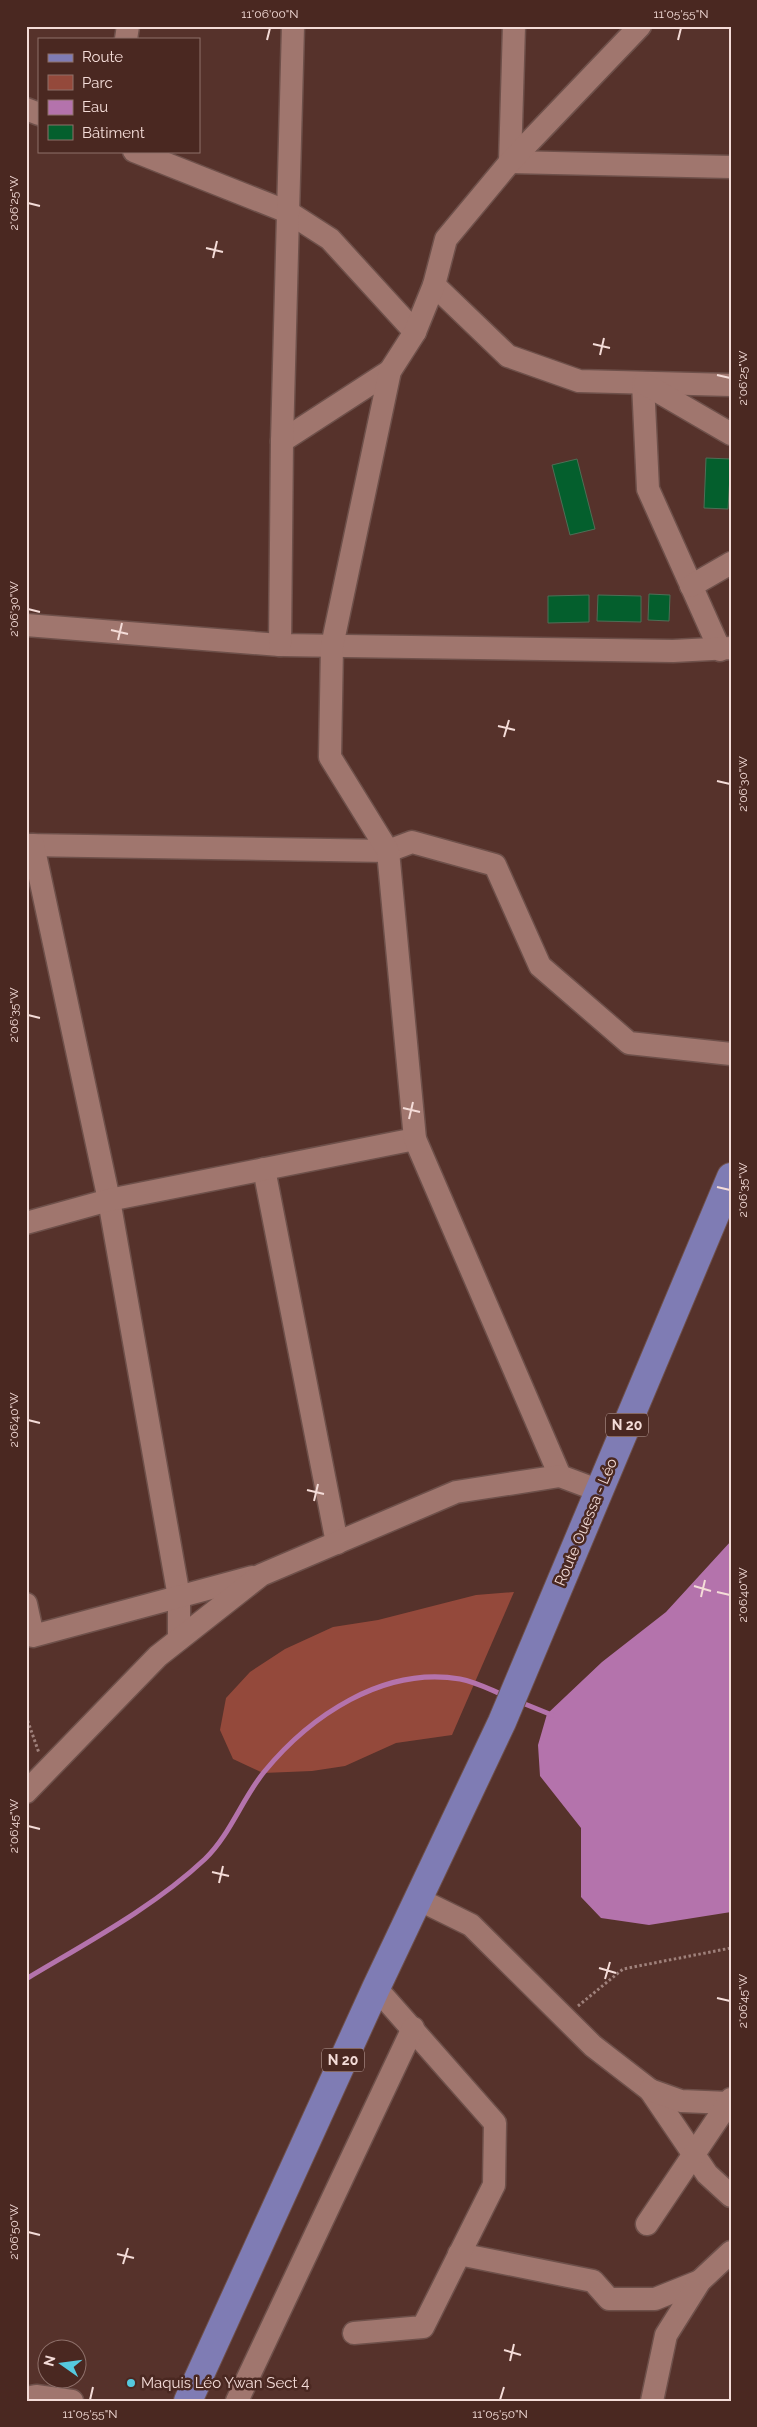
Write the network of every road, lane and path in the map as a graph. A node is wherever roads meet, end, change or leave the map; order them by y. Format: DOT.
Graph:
graph roads {
  1 [pos="293,26"];
  2 [pos="514,26"];
  3 [pos="640,26"];
  4 [pos="26,109"];
  5 [pos="38,114"];
  6 [pos="137,152"];
  7 [pos="510,162"];
  8 [pos="731,167"];
  9 [pos="288,212"];
  10 [pos="434,284"];
  11 [pos="415,332"];
  12 [pos="390,371"];
  13 [pos="643,383"];
  14 [pos="731,385"];
  15 [pos="731,434"];
  16 [pos="282,441"];
  17 [pos="731,563"];
  18 [pos="691,586"];
  19 [pos="26,625"];
  20 [pos="280,645"];
  21 [pos="332,646"];
  22 [pos="725,649"];
  23 [pos="29,845"];
  24 [pos="388,851"];
  25 [pos="731,1054"];
  26 [pos="415,1139"];
  27 [pos="264,1169"];
  28 [pos="731,1178"];
  29 [pos="109,1200"];
  30 [pos="26,1223"];
  31 [pos="560,1476"];
  32 [pos="600,1491"];
  33 [pos="337,1543"];
  34 [pos="261,1575"];
  35 [pos="179,1597"];
  36 [pos="26,1604"];
  37 [pos="179,1639"];
  38 [pos="26,1716"];
  39 [pos="45,1773"];
  40 [pos="26,1792"];
  41 [pos="418,1898"];
  42 [pos="731,1948"];
  43 [pos="376,1988"];
  44 [pos="564,2017"];
  45 [pos="413,2028"];
  46 [pos="650,2090"];
  47 [pos="730,2101"];
  48 [pos="694,2156"];
  49 [pos="731,2196"];
  50 [pos="647,2224"];
  51 [pos="731,2252"];
  52 [pos="459,2254"];
  53 [pos="700,2281"];
  54 [pos="354,2333"];
  55 [pos="26,2398"];
  56 [pos="72,2401"];
  57 [pos="188,2401"];
  58 [pos="237,2401"];
  59 [pos="652,2401"];
  1 -- 9 [label="street"];
  2 -- 7 [label="street"];
  3 -- 7 [label="street"];
  4 -- 5 [label="street"];
  6 -- 9 [label="street"];
  7 -- 8 [label="street"];
  7 -- 10 [label="street"];
  9 -- 11 [label="street"];
  9 -- 16 [label="street"];
  10 -- 11 [label="street"];
  10 -- 13 [label="street"];
  11 -- 12 [label="street"];
  12 -- 16 [label="street"];
  12 -- 21 [label="street"];
  13 -- 14 [label="street"];
  13 -- 15 [label="street"];
  13 -- 18 [label="street"];
  16 -- 20 [label="street"];
  17 -- 18 [label="street"];
  18 -- 22 [label="street"];
  19 -- 20 [label="street"];
  20 -- 21 [label="street"];
  21 -- 22 [label="street"];
  21 -- 24 [label="street"];
  23 -- 24 [label="street"];
  23 -- 29 [label="street"];
  24 -- 25 [label="street"];
  24 -- 26 [label="street"];
  26 -- 27 [label="street"];
  26 -- 31 [label="street"];
  27 -- 29 [label="street"];
  27 -- 33 [label="street"];
  28 -- 32 [label="main road, Route Ouessa - Léo / N 20"];
  29 -- 30 [label="street"];
  29 -- 35 [label="street"];
  31 -- 32 [label="street"];
  31 -- 33 [label="street"];
  32 -- 41 [label="main road, Route Ouessa - Léo / N 20"];
  33 -- 34 [label="street"];
  34 -- 35 [label="street"];
  34 -- 37 [label="street"];
  35 -- 36 [label="street"];
  35 -- 37 [label="street"];
  37 -- 39 [label="street"];
  38 -- 39 [label="path"];
  39 -- 40 [label="street"];
  41 -- 43 [label="main road, N 20"];
  41 -- 44 [label="street"];
  42 -- 44 [label="path"];
  43 -- 45 [label="street"];
  43 -- 57 [label="main road, N 20"];
  44 -- 46 [label="street"];
  45 -- 52 [label="street"];
  45 -- 58 [label="street"];
  46 -- 47 [label="street"];
  46 -- 48 [label="street"];
  47 -- 48 [label="street"];
  48 -- 49 [label="street"];
  48 -- 50 [label="street"];
  51 -- 53 [label="street"];
  52 -- 53 [label="street"];
  52 -- 54 [label="street"];
  53 -- 59 [label="street"];
  55 -- 56 [label="street"];
}
